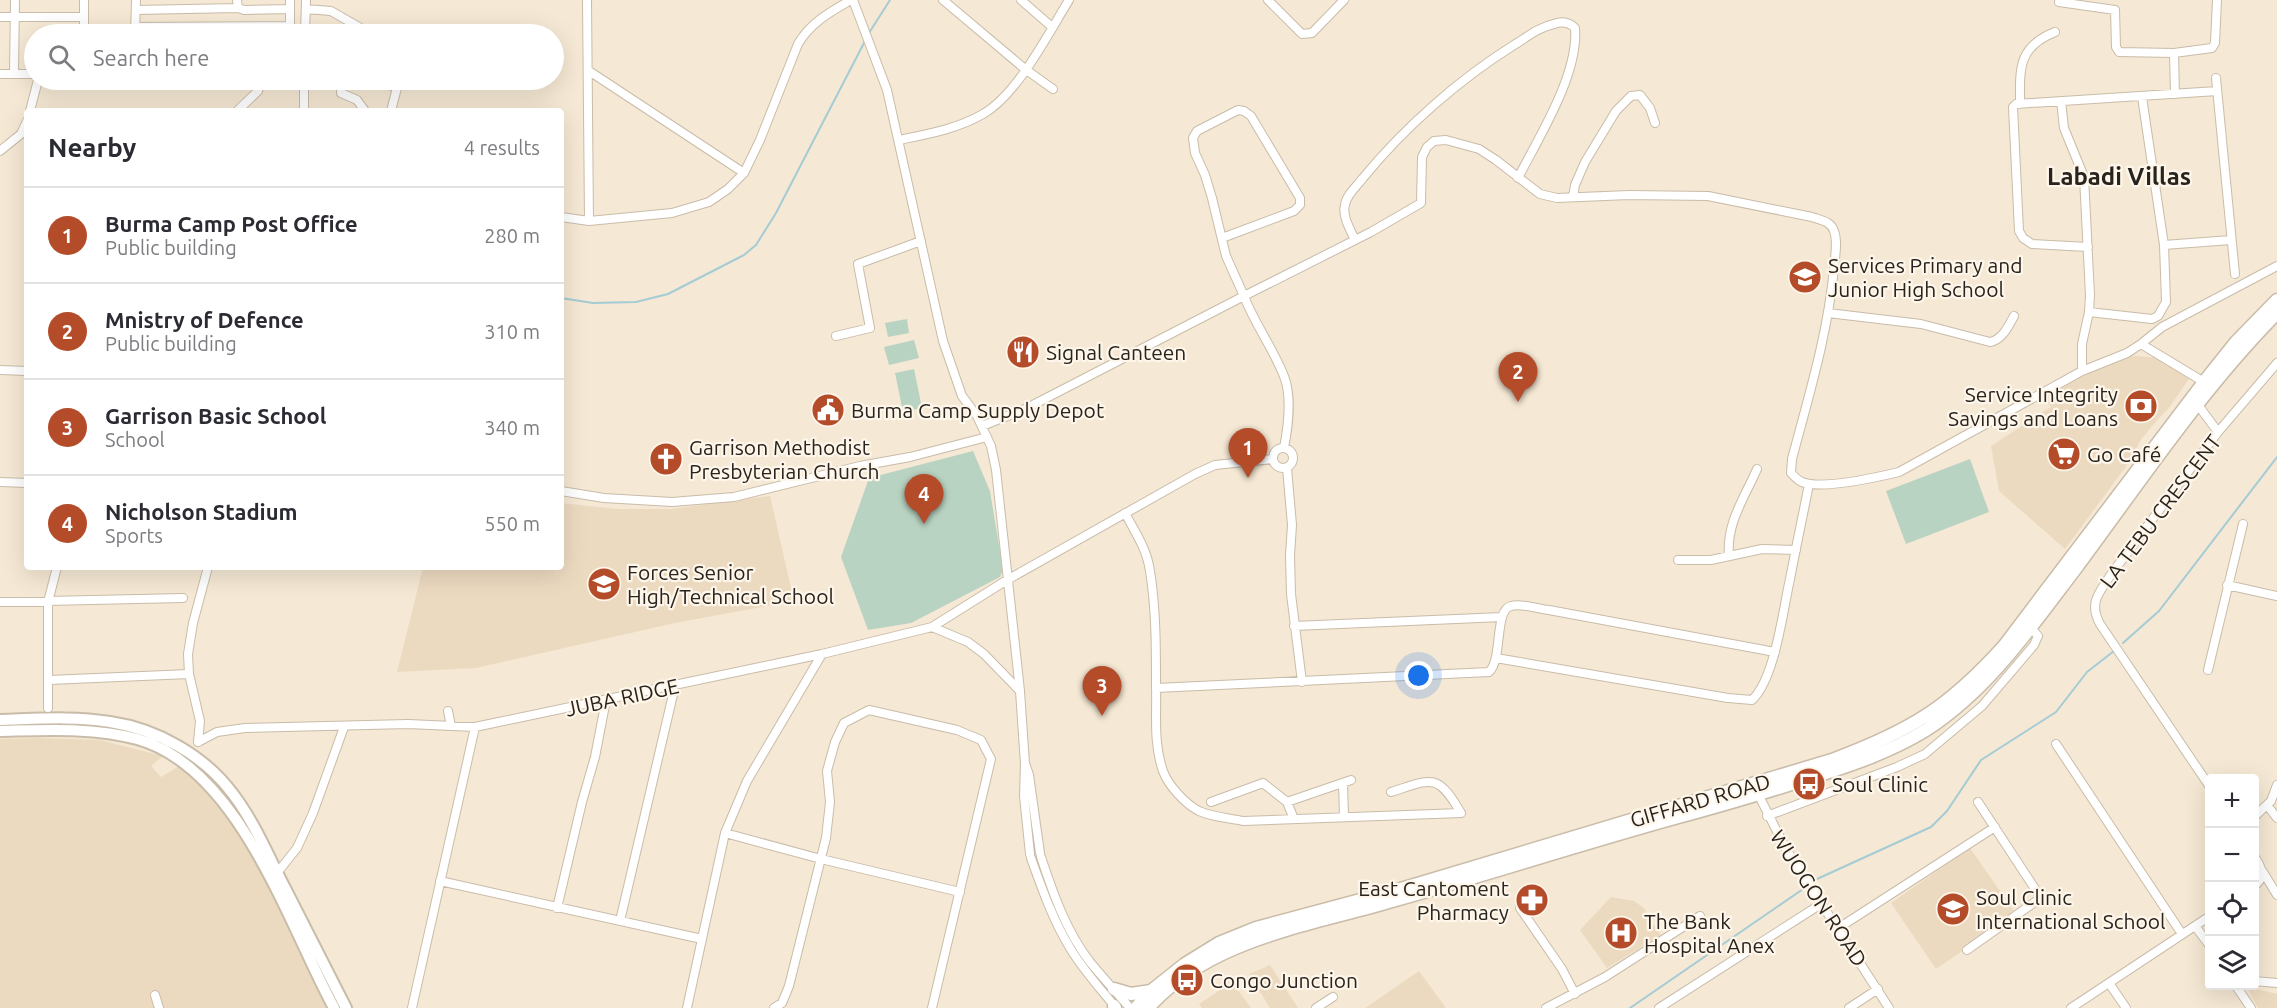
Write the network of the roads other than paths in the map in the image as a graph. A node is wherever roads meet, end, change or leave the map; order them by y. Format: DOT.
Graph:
graph roads {
  1 [pos="15,0"];
  2 [pos="84,0"];
  3 [pos="136,0"];
  4 [pos="306,0"];
  5 [pos="587,0"];
  6 [pos="852,0"];
  7 [pos="943,0"];
  8 [pos="1021,0"];
  9 [pos="1069,0"];
  10 [pos="1344,0"];
  11 [pos="2217,0"];
  12 [pos="1274,2"];
  13 [pos="2059,2"];
  14 [pos="238,4"];
  15 [pos="289,4"];
  16 [pos="306,9"];
  17 [pos="136,10"];
  18 [pos="0,17"];
  19 [pos="15,17"];
  20 [pos="84,17"];
  21 [pos="84,24"];
  22 [pos="135,24"];
  23 [pos="290,24"];
  24 [pos="305,24"];
  25 [pos="354,24"];
  26 [pos="1052,27"];
  27 [pos="2055,32"];
  28 [pos="2174,53"];
  29 [pos="1025,69"];
  30 [pos="589,71"];
  31 [pos="0,74"];
  32 [pos="14,74"];
  33 [pos="24,74"];
  34 [pos="2216,78"];
  35 [pos="1053,89"];
  36 [pos="35,90"];
  37 [pos="258,90"];
  38 [pos="304,90"];
  39 [pos="341,90"];
  40 [pos="397,90"];
  41 [pos="2217,92"];
  42 [pos="2175,94"];
  43 [pos="2142,97"];
  44 [pos="2061,101"];
  45 [pos="2020,104"];
  46 [pos="31,108"];
  47 [pos="240,108"];
  48 [pos="304,108"];
  49 [pos="363,108"];
  50 [pos="392,108"];
  51 [pos="1655,123"];
  52 [pos="24,135"];
  53 [pos="899,140"];
  54 [pos="0,151"];
  55 [pos="744,173"];
  56 [pos="1518,178"];
  57 [pos="1573,197"];
  58 [pos="564,217"];
  59 [pos="590,221"];
  60 [pos="1222,238"];
  61 [pos="1355,240"];
  62 [pos="2231,240"];
  63 [pos="921,241"];
  64 [pos="2164,245"];
  65 [pos="2088,247"];
  66 [pos="2277,266"];
  67 [pos="2235,274"];
  68 [pos="1244,296"];
  69 [pos="2277,300"];
  70 [pos="2089,312"];
  71 [pos="1828,313"];
  72 [pos="2277,313"];
  73 [pos="2014,316"];
  74 [pos="836,336"];
  75 [pos="2141,344"];
  76 [pos="2277,363"];
  77 [pos="0,370"];
  78 [pos="24,371"];
  79 [pos="2082,371"];
  80 [pos="2204,382"];
  81 [pos="2198,405"];
  82 [pos="982,426"];
  83 [pos="2218,432"];
  84 [pos="987,437"];
  85 [pos="1284,448"];
  86 [pos="1273,459"];
  87 [pos="1287,468"];
  88 [pos="1757,469"];
  89 [pos="0,482"];
  90 [pos="24,483"];
  91 [pos="1809,484"];
  92 [pos="564,491"];
  93 [pos="1125,513"];
  94 [pos="2243,524"];
  95 [pos="1796,550"];
  96 [pos="1729,556"];
  97 [pos="1678,560"];
  98 [pos="56,570"];
  99 [pos="207,570"];
  100 [pos="1006,580"];
  101 [pos="2227,585"];
  102 [pos="2277,596"];
  103 [pos="183,598"];
  104 [pos="0,602"];
  105 [pos="48,602"];
  106 [pos="1502,617"];
  107 [pos="1294,626"];
  108 [pos="932,627"];
  109 [pos="2031,628"];
  110 [pos="1775,652"];
  111 [pos="822,654"];
  112 [pos="1496,658"];
  113 [pos="2208,670"];
  114 [pos="189,674"];
  115 [pos="49,680"];
  116 [pos="1302,682"];
  117 [pos="675,686"];
  118 [pos="1156,688"];
  119 [pos="1020,691"];
  120 [pos="606,700"];
  121 [pos="48,708"];
  122 [pos="448,711"];
  123 [pos="0,720"];
  124 [pos="200,721"];
  125 [pos="344,726"];
  126 [pos="451,726"];
  127 [pos="475,727"];
  128 [pos="0,731"];
  129 [pos="217,732"];
  130 [pos="2056,744"];
  131 [pos="1025,764"];
  132 [pos="2205,781"];
  133 [pos="2277,785"];
  134 [pos="1756,790"];
  135 [pos="1391,792"];
  136 [pos="1211,802"];
  137 [pos="1287,802"];
  138 [pos="1978,802"];
  139 [pos="2267,805"];
  140 [pos="2259,812"];
  141 [pos="1767,816"];
  142 [pos="1344,817"];
  143 [pos="2277,818"];
  144 [pos="1294,819"];
  145 [pos="1995,827"];
  146 [pos="725,833"];
  147 [pos="821,860"];
  148 [pos="2259,865"];
  149 [pos="2263,872"];
  150 [pos="277,873"];
  151 [pos="440,881"];
  152 [pos="2258,882"];
  153 [pos="960,892"];
  154 [pos="2277,895"];
  155 [pos="1821,904"];
  156 [pos="557,908"];
  157 [pos="1520,908"];
  158 [pos="1700,916"];
  159 [pos="2205,919"];
  160 [pos="620,921"];
  161 [pos="2195,926"];
  162 [pos="1837,929"];
  163 [pos="2182,934"];
  164 [pos="702,939"];
  165 [pos="2205,939"];
  166 [pos="1967,950"];
  167 [pos="2259,981"];
  168 [pos="2109,983"];
  169 [pos="2277,983"];
  170 [pos="1114,989"];
  171 [pos="1878,989"];
  172 [pos="2239,990"];
  173 [pos="1151,991"];
  174 [pos="1575,994"];
  175 [pos="155,995"];
  176 [pos="1333,997"];
  177 [pos="1115,1007"];
  178 [pos="159,1008"];
  179 [pos="334,1008"];
  180 [pos="346,1008"];
  181 [pos="412,1008"];
  182 [pos="687,1008"];
  183 [pos="774,1008"];
  184 [pos="932,1008"];
  185 [pos="1130,1008"];
  186 [pos="1136,1008"];
  187 [pos="1148,1008"];
  188 [pos="1316,1008"];
  189 [pos="1546,1008"];
  190 [pos="1659,1008"];
  191 [pos="1849,1008"];
  192 [pos="1889,1008"];
  193 [pos="2071,1008"];
  194 [pos="2126,1008"];
  195 [pos="2251,1008"];
  1 -- 19 [label="street"];
  2 -- 20 [label="street"];
  3 -- 17 [label="street"];
  4 -- 16 [label="street"];
  5 -- 30 [label="street"];
  6 -- 53 [label="street"];
  6 -- 55 [label="street"];
  7 -- 29 [label="street"];
  8 -- 26 [label="street"];
  9 -- 26 [label="street"];
  10 -- 12 [label="street"];
  11 -- 28 [label="street"];
  13 -- 28 [label="street"];
  14 -- 15 [label="street"];
  14 -- 17 [label="street"];
  15 -- 23 [label="street"];
  16 -- 24 [label="street"];
  16 -- 25 [label="street"];
  17 -- 22 [label="street"];
  18 -- 19 [label="street"];
  19 -- 20 [label="street"];
  19 -- 32 [label="street"];
  20 -- 21 [label="street"];
  26 -- 29 [label="street"];
  27 -- 45 [label="street"];
  28 -- 42 [label="street"];
  29 -- 35 [label="street"];
  29 -- 53 [label="street"];
  30 -- 55 [label="street"];
  30 -- 59 [label="street"];
  31 -- 32 [label="street"];
  32 -- 33 [label="street"];
  34 -- 41 [label="street"];
  36 -- 46 [label="street"];
  37 -- 47 [label="street"];
  38 -- 48 [label="street"];
  39 -- 49 [label="street"];
  40 -- 50 [label="street"];
  41 -- 42 [label="street"];
  41 -- 62 [label="street"];
  42 -- 43 [label="street"];
  43 -- 44 [label="street"];
  43 -- 64 [label="street"];
  44 -- 45 [label="street"];
  44 -- 65 [label="street"];
  45 -- 65 [label="street"];
  51 -- 57 [label="street"];
  52 -- 54 [label="street"];
  53 -- 63 [label="street"];
  55 -- 59 [label="street"];
  56 -- 57 [label="street"];
  56 -- 61 [label="street"];
  56 -- 61 [label="street"];
  57 -- 71 [label="street"];
  58 -- 59 [label="street"];
  60 -- 60 [label="street"];
  60 -- 68 [label="street"];
  61 -- 68 [label="street"];
  62 -- 64 [label="street"];
  62 -- 67 [label="street"];
  63 -- 74 [label="street"];
  63 -- 82 [label="street"];
  64 -- 70 [label="street"];
  65 -- 70 [label="street"];
  66 -- 75 [label="street"];
  68 -- 82 [label="street"];
  68 -- 85 [label="street"];
  69 -- 80 [label="main road, GIFFARD ROAD"];
  70 -- 79 [label="street"];
  71 -- 73 [label="street"];
  71 -- 91 [label="street"];
  72 -- 81 [label="main road, GIFFARD ROAD"];
  75 -- 79 [label="street"];
  75 -- 80 [label="street"];
  76 -- 83 [label="street, LA TEBU CRESCENT"];
  77 -- 78 [label="street"];
  79 -- 91 [label="street"];
  80 -- 134 [label="main road, GIFFARD ROAD"];
  81 -- 83 [label="street"];
  81 -- 109 [label="main road, GIFFARD ROAD"];
  82 -- 84 [label="street"];
  83 -- 132 [label="street, LA TEBU CRESCENT"];
  84 -- 92 [label="street"];
  84 -- 100 [label="street"];
  85 -- 86 [label="street"];
  85 -- 87 [label="street"];
  86 -- 87 [label="street"];
  86 -- 93 [label="street, JUBA RIDGE"];
  87 -- 107 [label="street"];
  88 -- 96 [label="street"];
  89 -- 90 [label="street"];
  91 -- 95 [label="street"];
  93 -- 100 [label="street, JUBA RIDGE"];
  93 -- 118 [label="street"];
  94 -- 101 [label="street"];
  95 -- 96 [label="street"];
  95 -- 110 [label="street"];
  96 -- 97 [label="street"];
  98 -- 105 [label="street"];
  99 -- 114 [label="street"];
  100 -- 108 [label="street, JUBA RIDGE"];
  100 -- 119 [label="street"];
  101 -- 102 [label="street"];
  101 -- 113 [label="street"];
  103 -- 105 [label="street"];
  104 -- 105 [label="street"];
  105 -- 115 [label="street"];
  106 -- 107 [label="street"];
  106 -- 110 [label="street"];
  106 -- 112 [label="street"];
  107 -- 116 [label="street"];
  108 -- 111 [label="street, JUBA RIDGE"];
  108 -- 119 [label="street"];
  109 -- 134 [label="main road, GIFFARD ROAD"];
  109 -- 141 [label="street"];
  110 -- 112 [label="street"];
  111 -- 117 [label="street, JUBA RIDGE"];
  111 -- 146 [label="street"];
  112 -- 116 [label="street"];
  114 -- 115 [label="street"];
  114 -- 124 [label="street"];
  115 -- 121 [label="street"];
  116 -- 118 [label="street"];
  117 -- 120 [label="street, JUBA RIDGE"];
  117 -- 160 [label="street"];
  118 -- 144 [label="street"];
  119 -- 131 [label="street"];
  120 -- 127 [label="street, JUBA RIDGE"];
  120 -- 156 [label="street"];
  122 -- 126 [label="street"];
  123 -- 150 [label="main road"];
  124 -- 129 [label="street"];
  124 -- 129 [label="street, JUBA RIDGE"];
  125 -- 126 [label="street, JUBA RIDGE"];
  125 -- 129 [label="street, JUBA RIDGE"];
  125 -- 150 [label="street"];
  126 -- 127 [label="street, JUBA RIDGE"];
  127 -- 151 [label="street"];
  128 -- 179 [label="main road"];
  130 -- 163 [label="street"];
  131 -- 170 [label="street"];
  131 -- 177 [label="street"];
  133 -- 139 [label="street"];
  134 -- 141 [label="street, WUOGON ROAD"];
  134 -- 173 [label="main road, GIFFARD ROAD"];
  134 -- 187 [label="main road, GIFFARD ROAD"];
  135 -- 142 [label="street"];
  136 -- 137 [label="street"];
  137 -- 142 [label="street"];
  137 -- 144 [label="street"];
  138 -- 145 [label="street"];
  139 -- 140 [label="street"];
  139 -- 143 [label="street"];
  141 -- 155 [label="street, WUOGON ROAD"];
  142 -- 144 [label="street"];
  145 -- 162 [label="street"];
  145 -- 166 [label="street"];
  146 -- 147 [label="street"];
  146 -- 164 [label="street"];
  147 -- 153 [label="street"];
  147 -- 153 [label="street"];
  147 -- 183 [label="street"];
  148 -- 149 [label="street"];
  149 -- 152 [label="street"];
  149 -- 154 [label="street"];
  150 -- 180 [label="main road"];
  151 -- 156 [label="street"];
  151 -- 181 [label="street"];
  153 -- 184 [label="street"];
  155 -- 162 [label="street, WUOGON ROAD"];
  155 -- 190 [label="street"];
  156 -- 160 [label="street"];
  157 -- 174 [label="street"];
  158 -- 174 [label="street"];
  159 -- 161 [label="street"];
  160 -- 164 [label="street"];
  161 -- 163 [label="street"];
  161 -- 165 [label="street"];
  162 -- 171 [label="street, WUOGON ROAD"];
  163 -- 168 [label="street"];
  164 -- 182 [label="street"];
  167 -- 169 [label="street"];
  168 -- 193 [label="street"];
  168 -- 194 [label="street"];
  170 -- 173 [label="main road"];
  170 -- 185 [label="street"];
  171 -- 191 [label="street"];
  171 -- 192 [label="street, WUOGON ROAD"];
  172 -- 195 [label="street"];
  173 -- 186 [label="main road, GIFFARD ROAD"];
  174 -- 189 [label="street"];
  175 -- 178 [label="street"];
  176 -- 188 [label="street"];
}
